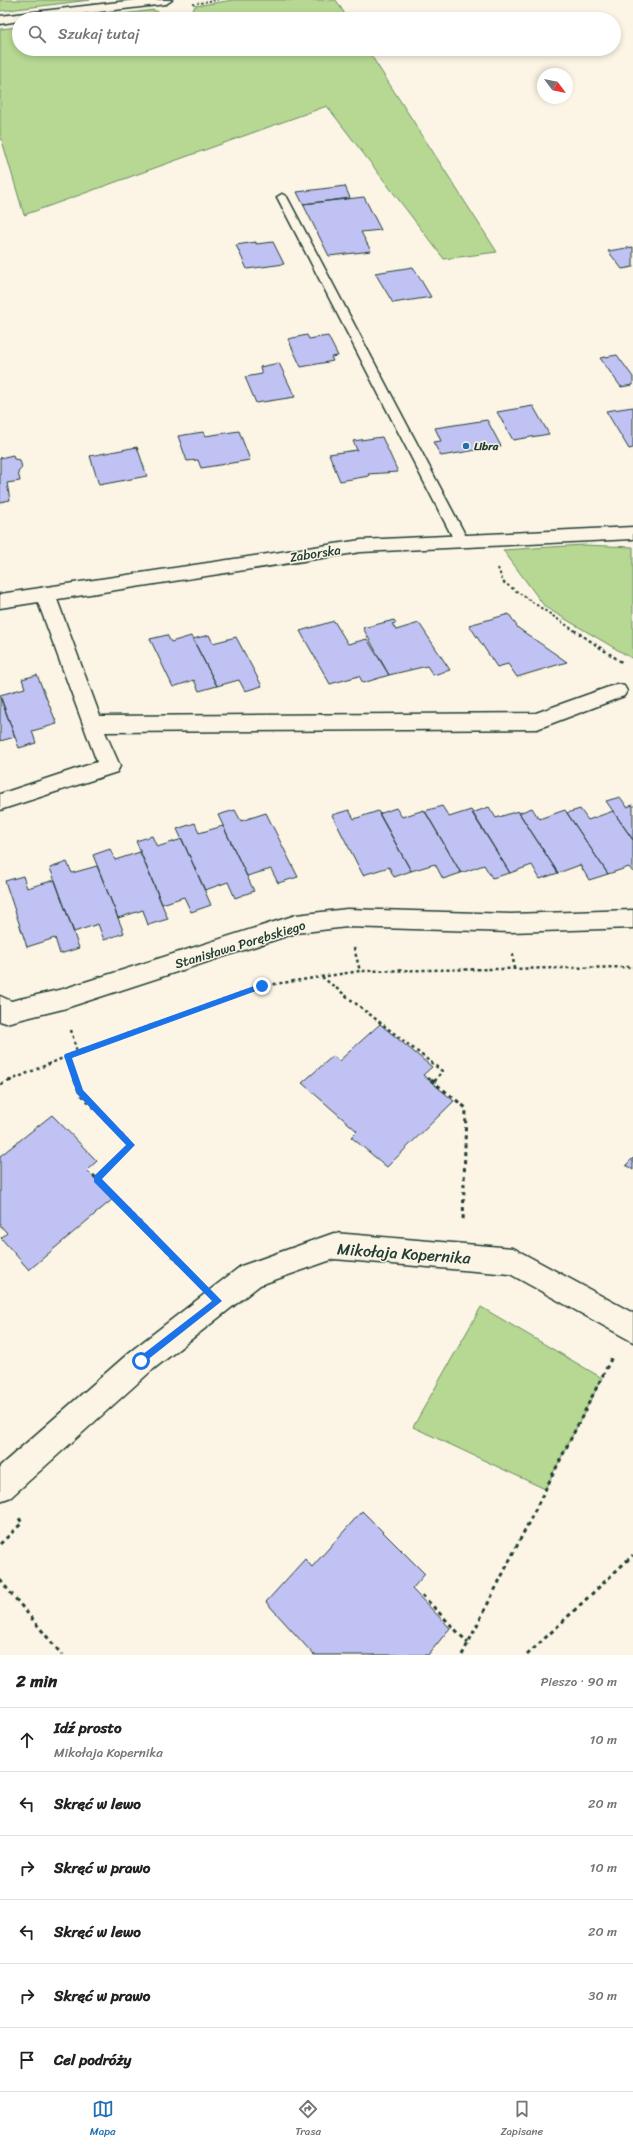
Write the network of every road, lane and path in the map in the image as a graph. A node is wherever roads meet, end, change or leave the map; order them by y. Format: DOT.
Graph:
graph roads {
  1 [pos="166,0"];
  2 [pos="218,0"];
  3 [pos="191,6"];
  4 [pos="66,12"];
  5 [pos="12,19"];
  6 [pos="0,20"];
  7 [pos="282,197"];
  8 [pos="633,533"];
  9 [pos="486,541"];
  10 [pos="462,542"];
  11 [pos="45,594"];
  12 [pos="0,601"];
  13 [pos="626,665"];
  14 [pos="617,691"];
  15 [pos="92,724"];
  16 [pos="0,802"];
  17 [pos="633,919"];
  18 [pos="633,967"];
  19 [pos="322,977"];
  20 [pos="0,1006"];
  21 [pos="67,1056"];
  22 [pos="428,1078"];
  23 [pos="434,1082"];
  24 [pos="0,1085"];
  25 [pos="93,1175"];
  26 [pos="97,1179"];
  27 [pos="462,1257"];
  28 [pos="218,1301"];
  29 [pos="630,1326"];
  30 [pos="0,1486"];
  31 [pos="633,1555"];
  32 [pos="0,1580"];
  33 [pos="422,1595"];
  34 [pos="468,1643"];
  35 [pos="62,1655"];
  36 [pos="462,1655"];
  37 [pos="527,1655"];
  1 -- 4 [label="street"];
  2 -- 3 [label="path"];
  5 -- 6 [label="street"];
  7 -- 10 [label="lane"];
  8 -- 9 [label="street, Zaborska"];
  9 -- 10 [label="street, Zaborska"];
  9 -- 13 [label="path"];
  10 -- 11 [label="street, Zaborska"];
  11 -- 12 [label="street, Zaborska"];
  11 -- 15 [label="street"];
  14 -- 15 [label="street"];
  15 -- 16 [label="street"];
  17 -- 20 [label="street, Stanisława Porębskiego"];
  18 -- 19 [label="path"];
  19 -- 21 [label="path"];
  19 -- 23 [label="path"];
  21 -- 24 [label="path"];
  21 -- 26 [label="path"];
  22 -- 23 [label="path"];
  23 -- 27 [label="path"];
  25 -- 26 [label="path"];
  26 -- 28 [label="path"];
  27 -- 28 [label="street, Mikołaja Kopernika"];
  27 -- 29 [label="street, Mikołaja Kopernika"];
  28 -- 30 [label="street, Mikołaja Kopernika"];
  29 -- 34 [label="path"];
  31 -- 37 [label="path"];
  32 -- 35 [label="path"];
  33 -- 34 [label="path"];
  34 -- 36 [label="path"];
}
